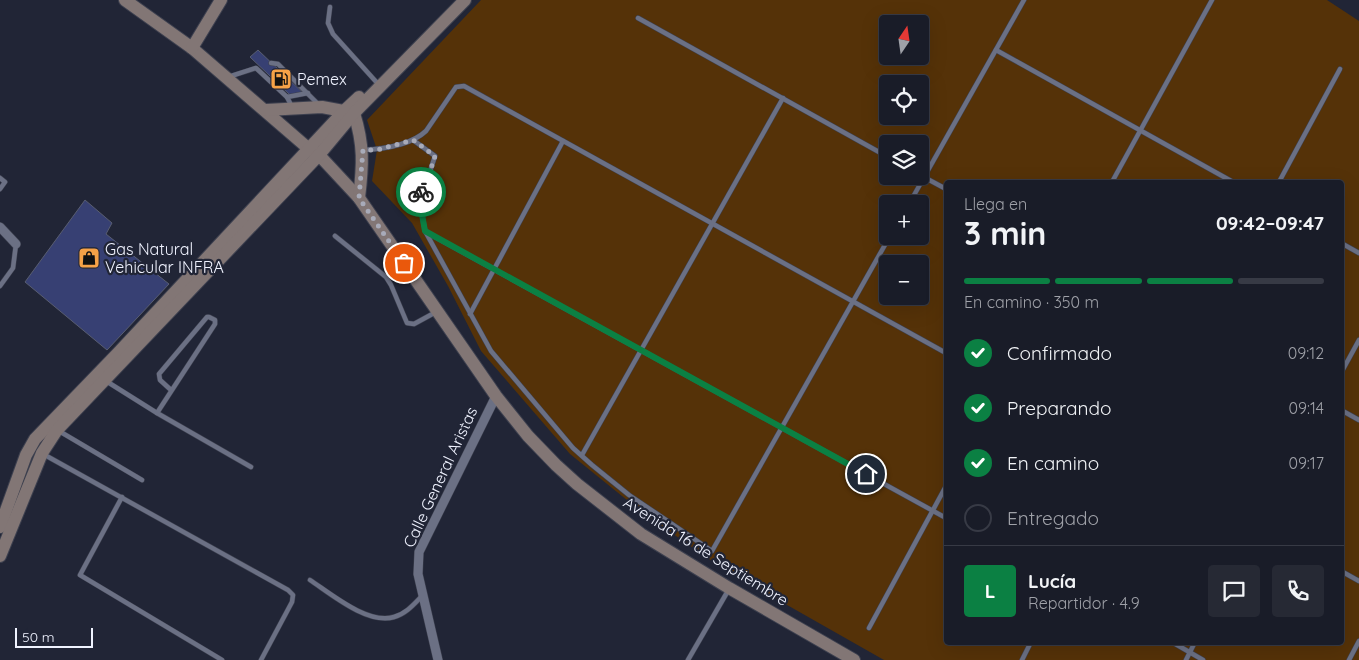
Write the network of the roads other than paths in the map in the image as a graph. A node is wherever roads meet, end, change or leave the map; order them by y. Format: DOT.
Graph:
graph roads {
  1 [pos="125,0"];
  2 [pos="221,0"];
  3 [pos="456,0"];
  4 [pos="465,0"];
  5 [pos="1024,0"];
  6 [pos="1212,0"];
  7 [pos="330,7"];
  8 [pos="638,18"];
  9 [pos="192,48"];
  10 [pos="996,50"];
  11 [pos="271,63"];
  12 [pos="1340,69"];
  13 [pos="227,78"];
  14 [pos="378,84"];
  15 [pos="308,93"];
  16 [pos="783,98"];
  17 [pos="290,102"];
  18 [pos="322,107"];
  19 [pos="266,110"];
  20 [pos="349,112"];
  21 [pos="1140,130"];
  22 [pos="413,140"];
  23 [pos="563,141"];
  24 [pos="363,150"];
  25 [pos="314,152"];
  26 [pos="879,152"];
  27 [pos="929,164"];
  28 [pos="0,178"];
  29 [pos="929,180"];
  30 [pos="1113,180"];
  31 [pos="1230,180"];
  32 [pos="1280,180"];
  33 [pos="944,188"];
  34 [pos="0,189"];
  35 [pos="359,198"];
  36 [pos="712,223"];
  37 [pos="0,227"];
  38 [pos="425,231"];
  39 [pos="335,236"];
  40 [pos="16,244"];
  41 [pos="885,245"];
  42 [pos="1344,245"];
  43 [pos="1359,253"];
  44 [pos="494,269"];
  45 [pos="0,286"];
  46 [pos="853,301"];
  47 [pos="437,311"];
  48 [pos="470,314"];
  49 [pos="1359,340"];
  50 [pos="641,350"];
  51 [pos="944,352"];
  52 [pos="1344,368"];
  53 [pos="105,380"];
  54 [pos="171,390"];
  55 [pos="496,396"];
  56 [pos="1344,412"];
  57 [pos="157,413"];
  58 [pos="1359,420"];
  59 [pos="782,428"];
  60 [pos="57,430"];
  61 [pos="42,453"];
  62 [pos="582,455"];
  63 [pos="251,467"];
  64 [pos="142,480"];
  65 [pos="944,490"];
  66 [pos="122,497"];
  67 [pos="933,511"];
  68 [pos="944,517"];
  69 [pos="0,527"];
  70 [pos="0,556"];
  71 [pos="1344,573"];
  72 [pos="310,580"];
  73 [pos="1359,581"];
  74 [pos="729,588"];
  75 [pos="422,596"];
  76 [pos="869,628"];
  77 [pos="1359,641"];
  78 [pos="1030,645"];
  79 [pos="1177,645"];
  80 [pos="1194,645"];
  81 [pos="1190,652"];
  82 [pos="222,660"];
  83 [pos="261,660"];
  84 [pos="438,660"];
  85 [pos="688,660"];
  86 [pos="854,660"];
  87 [pos="1022,660"];
  88 [pos="1186,660"];
  89 [pos="1203,660"];
  90 [pos="1349,660"];
  1 -- 9 [label="main road, Avenida 16 de Septiembre"];
  2 -- 9 [label="main road"];
  3 -- 14 [label="main road"];
  4 -- 14 [label="main road"];
  5 -- 10 [label="lane"];
  6 -- 21 [label="lane"];
  7 -- 14 [label="lane"];
  8 -- 16 [label="lane"];
  9 -- 13 [label="main road, Avenida 16 de Septiembre"];
  10 -- 21 [label="lane"];
  10 -- 27 [label="lane"];
  11 -- 15 [label="lane"];
  12 -- 32 [label="lane"];
  13 -- 17 [label="lane"];
  13 -- 19 [label="main road, Avenida 16 de Septiembre"];
  14 -- 20 [label="main road"];
  15 -- 17 [label="lane"];
  15 -- 18 [label="lane"];
  16 -- 26 [label="lane"];
  16 -- 36 [label="lane"];
  17 -- 18 [label="main road"];
  17 -- 19 [label="main road"];
  18 -- 20 [label="main road"];
  19 -- 25 [label="main road, Avenida 16 de Septiembre"];
  20 -- 24 [label="main road"];
  20 -- 25 [label="main road"];
  21 -- 30 [label="lane"];
  21 -- 31 [label="lane"];
  22 -- 23 [label="lane"];
  22 -- 24 [label="lane"];
  22 -- 38 [label="lane"];
  23 -- 36 [label="lane"];
  23 -- 44 [label="lane"];
  24 -- 35 [label="main road"];
  25 -- 35 [label="main road, Avenida 16 de Septiembre"];
  25 -- 53 [label="main road"];
  25 -- 69 [label="main road"];
  28 -- 34 [label="lane"];
  29 -- 33 [label="lane"];
  35 -- 47 [label="main road, Avenida 16 de Septiembre"];
  36 -- 46 [label="lane"];
  36 -- 50 [label="lane"];
  37 -- 40 [label="street"];
  38 -- 44 [label="lane"];
  38 -- 48 [label="lane"];
  39 -- 47 [label="lane"];
  40 -- 45 [label="lane"];
  41 -- 46 [label="lane"];
  42 -- 43 [label="lane"];
  44 -- 48 [label="lane"];
  44 -- 50 [label="lane"];
  46 -- 51 [label="lane"];
  46 -- 59 [label="lane"];
  47 -- 55 [label="main road, Avenida 16 de Septiembre"];
  48 -- 62 [label="lane"];
  49 -- 52 [label="lane"];
  50 -- 59 [label="lane"];
  50 -- 62 [label="lane"];
  53 -- 57 [label="lane"];
  53 -- 60 [label="main road"];
  54 -- 54 [label="lane"];
  54 -- 57 [label="lane"];
  55 -- 74 [label="main road, Avenida 16 de Septiembre"];
  55 -- 75 [label="street, Calle General Aristas"];
  56 -- 58 [label="lane"];
  57 -- 63 [label="lane"];
  59 -- 62 [label="lane"];
  59 -- 67 [label="lane"];
  60 -- 61 [label="main road"];
  60 -- 64 [label="lane"];
  61 -- 66 [label="lane"];
  61 -- 70 [label="main road"];
  65 -- 67 [label="lane"];
  66 -- 82 [label="lane"];
  66 -- 83 [label="lane"];
  67 -- 68 [label="lane"];
  67 -- 76 [label="lane"];
  71 -- 73 [label="lane"];
  72 -- 75 [label="lane"];
  74 -- 85 [label="lane"];
  74 -- 86 [label="main road, Avenida 16 de Septiembre"];
  75 -- 84 [label="street, Calle General Aristas"];
  77 -- 90 [label="lane"];
  78 -- 87 [label="lane"];
  79 -- 81 [label="lane"];
  80 -- 81 [label="lane"];
  81 -- 88 [label="lane"];
  81 -- 89 [label="lane"];
}
